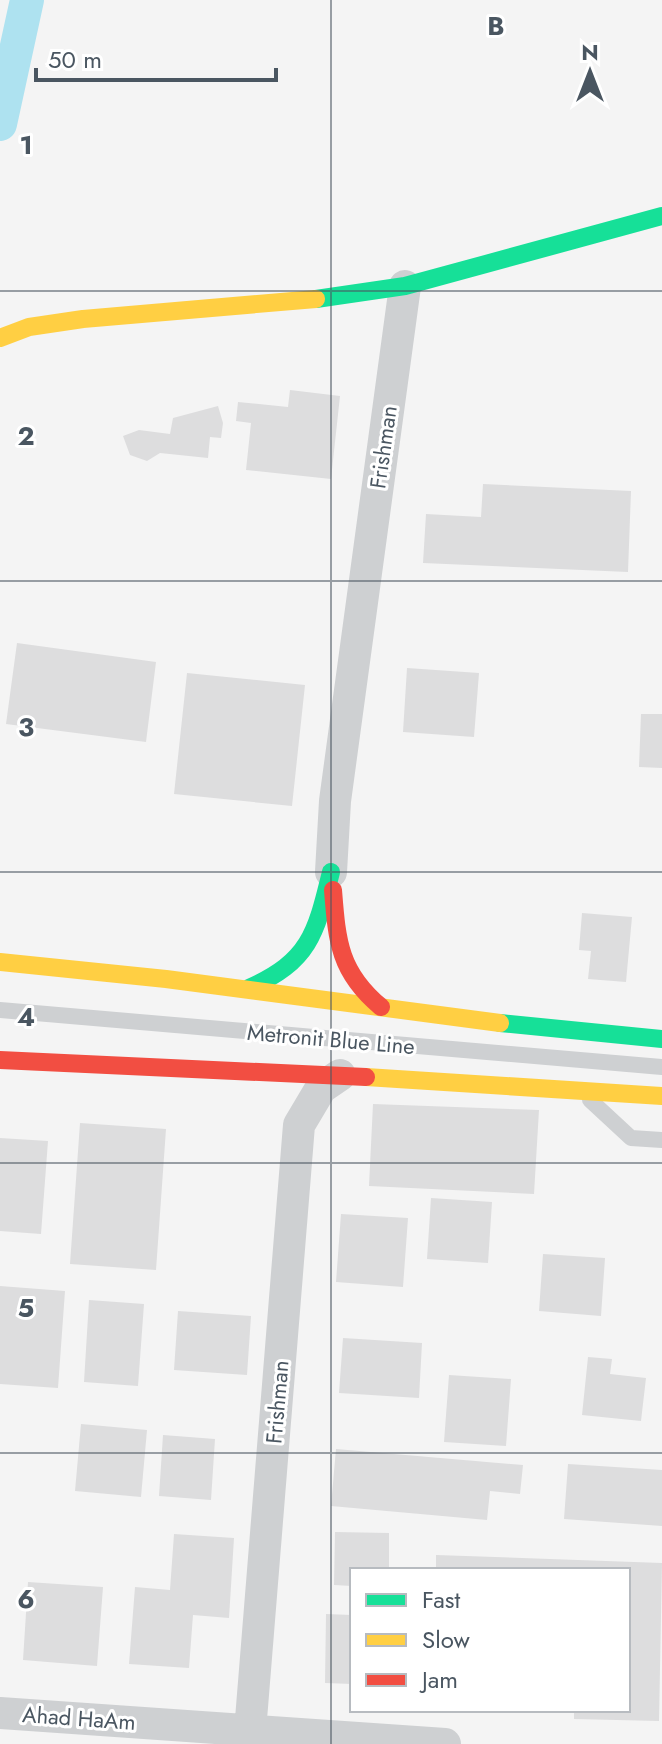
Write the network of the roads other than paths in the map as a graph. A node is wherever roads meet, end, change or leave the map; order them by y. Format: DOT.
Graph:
graph roads {
  1 [pos="662,216"];
  2 [pos="405,286"];
  3 [pos="152,314"];
  4 [pos="0,338"];
  5 [pos="49,342"];
  6 [pos="331,872"];
  7 [pos="0,962"];
  8 [pos="249,988"];
  9 [pos="381,1007"];
  10 [pos="0,1010"];
  11 [pos="662,1039"];
  12 [pos="0,1060"];
  13 [pos="662,1067"];
  14 [pos="340,1075"];
  15 [pos="580,1091"];
  16 [pos="662,1096"];
  17 [pos="662,1140"];
  18 [pos="0,1713"];
  19 [pos="249,1737"];
  20 [pos="445,1744"];
  1 -- 2 [label="main road"];
  2 -- 3 [label="main road"];
  2 -- 6 [label="street, Frishman"];
  3 -- 4 [label="main road"];
  3 -- 5 [label="main road"];
  6 -- 8 [label="main road"];
  6 -- 9 [label="main road"];
  7 -- 8 [label="main road"];
  8 -- 9 [label="main road"];
  9 -- 11 [label="main road"];
  10 -- 13 [label="lane, Metronit Blue Line"];
  12 -- 14 [label="main road"];
  14 -- 15 [label="main road"];
  14 -- 19 [label="street, Frishman"];
  15 -- 16 [label="main road"];
  15 -- 17 [label="lane"];
  18 -- 19 [label="street, Ahad HaAm"];
  19 -- 20 [label="street, Ahad HaAm"];
}
